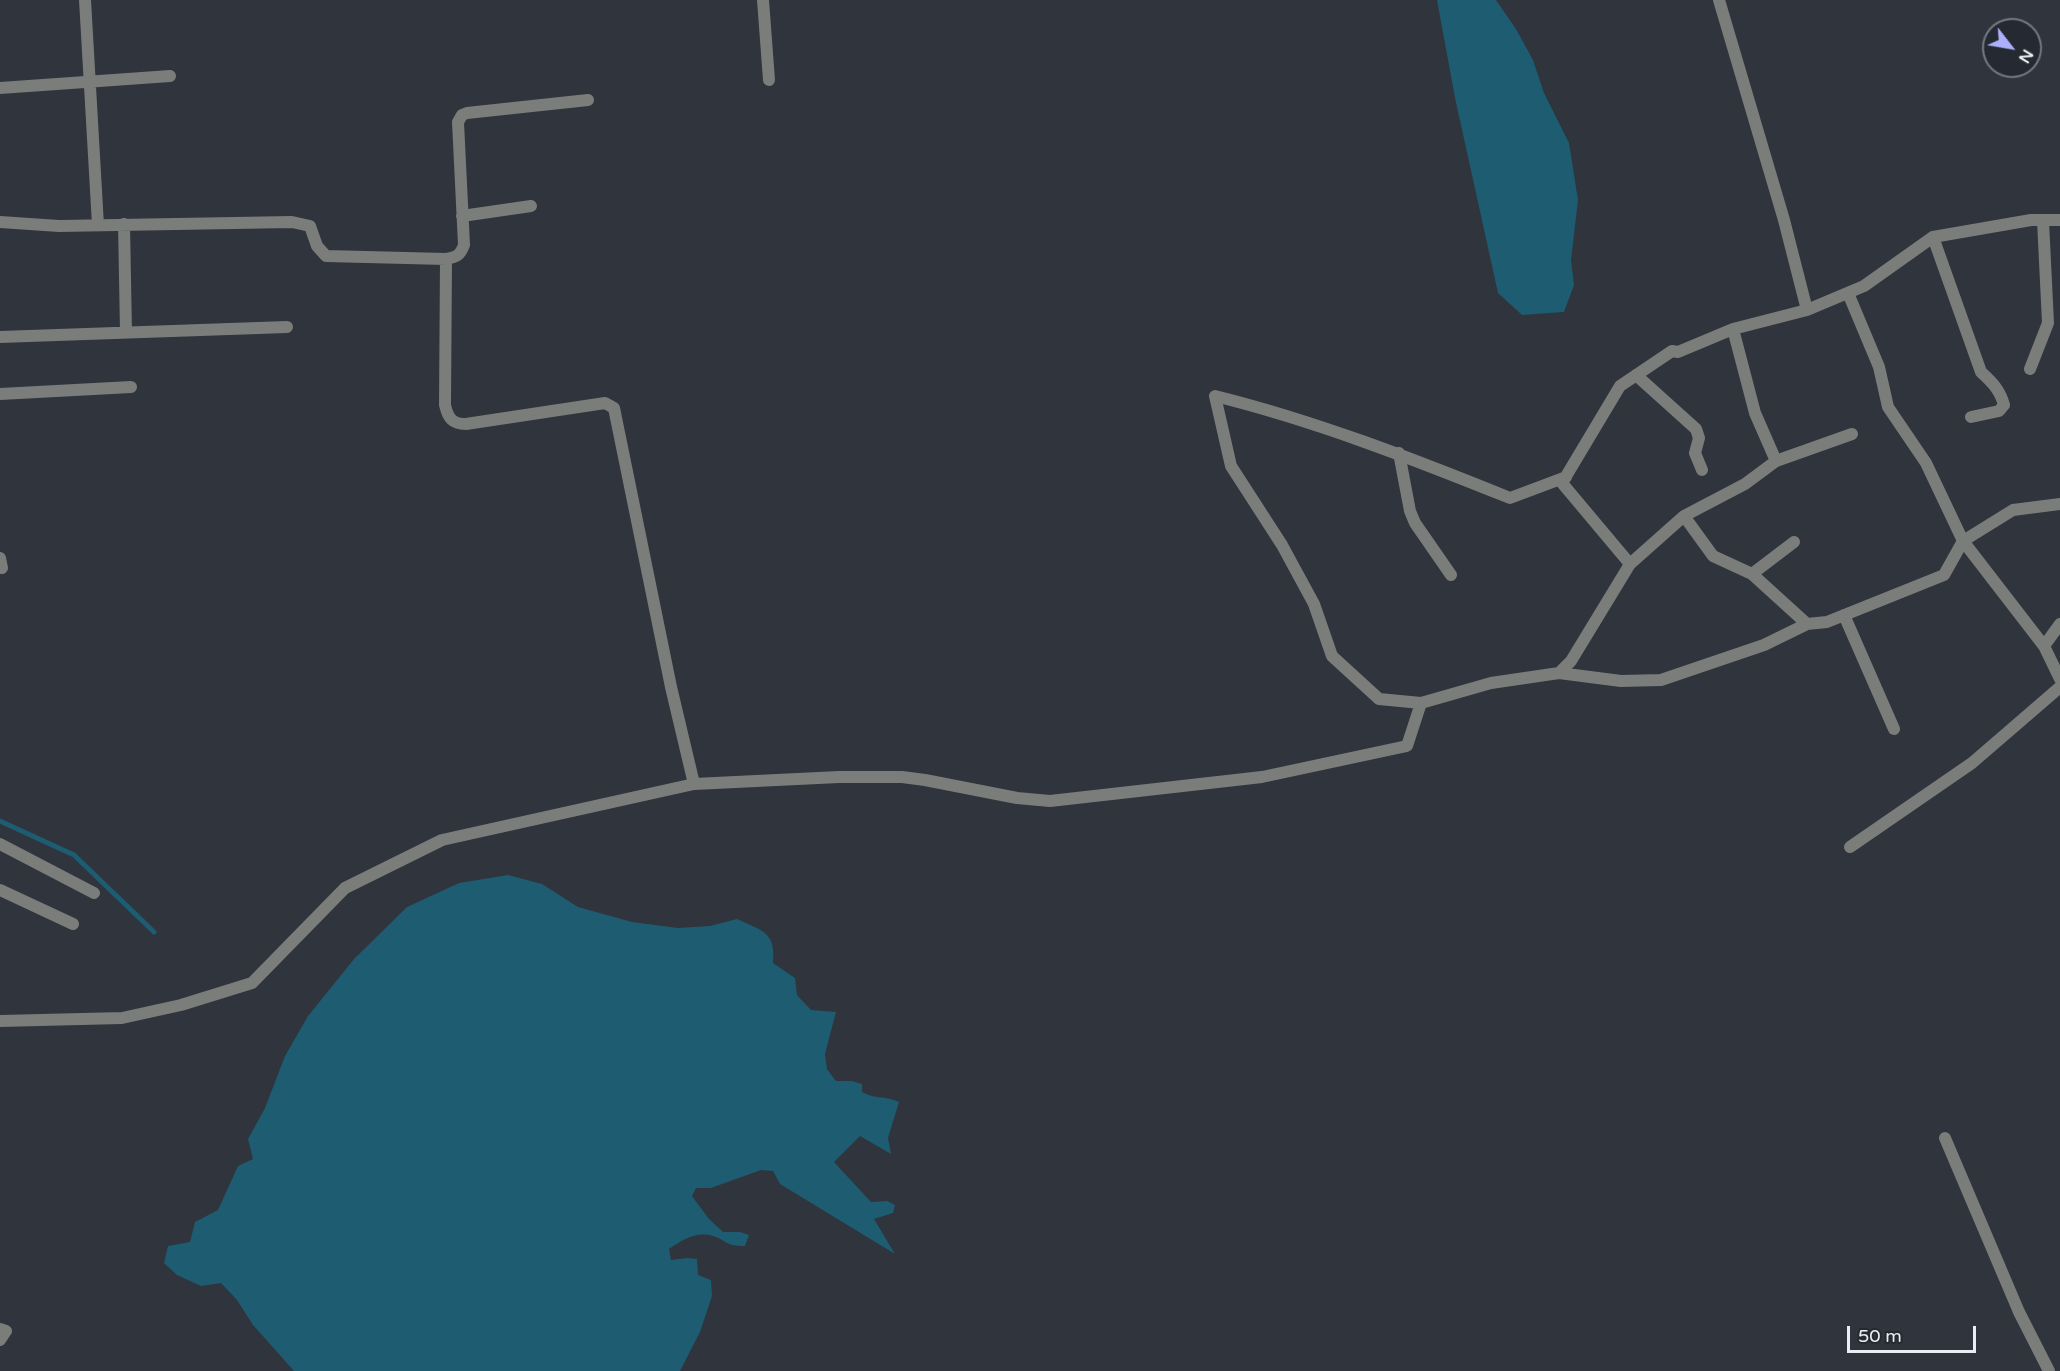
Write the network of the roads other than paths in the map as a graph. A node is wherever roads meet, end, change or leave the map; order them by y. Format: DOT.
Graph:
graph roads {
  1 [pos="85,0"];
  2 [pos="763,0"];
  3 [pos="1719,0"];
  4 [pos="170,76"];
  5 [pos="769,80"];
  6 [pos="89,83"];
  7 [pos="0,88"];
  8 [pos="588,100"];
  9 [pos="531,206"];
  10 [pos="462,216"];
  11 [pos="2060,220"];
  12 [pos="2043,221"];
  13 [pos="0,222"];
  14 [pos="124,224"];
  15 [pos="98,225"];
  16 [pos="1933,237"];
  17 [pos="446,259"];
  18 [pos="1848,293"];
  19 [pos="1807,310"];
  20 [pos="287,327"];
  21 [pos="1733,329"];
  22 [pos="126,332"];
  23 [pos="0,337"];
  24 [pos="2030,369"];
  25 [pos="1636,375"];
  26 [pos="131,387"];
  27 [pos="0,394"];
  28 [pos="1971,417"];
  29 [pos="1852,434"];
  30 [pos="1399,453"];
  31 [pos="1776,461"];
  32 [pos="1702,470"];
  33 [pos="1566,477"];
  34 [pos="2060,504"];
  35 [pos="1684,516"];
  36 [pos="1963,541"];
  37 [pos="1794,542"];
  38 [pos="1630,564"];
  39 [pos="1752,574"];
  40 [pos="1451,575"];
  41 [pos="1844,615"];
  42 [pos="1807,624"];
  43 [pos="2060,624"];
  44 [pos="2044,646"];
  45 [pos="1559,673"];
  46 [pos="2060,679"];
  47 [pos="2060,687"];
  48 [pos="1421,704"];
  49 [pos="1894,729"];
  50 [pos="694,784"];
  51 [pos="0,844"];
  52 [pos="1850,847"];
  53 [pos="0,890"];
  54 [pos="94,893"];
  55 [pos="73,924"];
  56 [pos="0,1021"];
  57 [pos="1945,1138"];
  58 [pos="0,1329"];
  59 [pos="0,1340"];
  60 [pos="2049,1371"];
  1 -- 6 [label="street"];
  2 -- 5 [label="street"];
  3 -- 19 [label="street"];
  4 -- 6 [label="street"];
  6 -- 7 [label="street"];
  6 -- 15 [label="street"];
  8 -- 10 [label="street"];
  9 -- 10 [label="street"];
  10 -- 17 [label="street"];
  11 -- 12 [label="street"];
  12 -- 16 [label="street"];
  12 -- 24 [label="street"];
  13 -- 15 [label="street"];
  14 -- 15 [label="street"];
  14 -- 17 [label="street"];
  14 -- 22 [label="street"];
  16 -- 18 [label="street"];
  16 -- 28 [label="street"];
  17 -- 50 [label="street"];
  18 -- 19 [label="street"];
  18 -- 36 [label="street"];
  19 -- 21 [label="street"];
  20 -- 22 [label="street"];
  21 -- 25 [label="street"];
  21 -- 31 [label="street"];
  22 -- 23 [label="street"];
  25 -- 32 [label="street"];
  25 -- 33 [label="street"];
  26 -- 27 [label="street"];
  29 -- 31 [label="street"];
  30 -- 33 [label="street"];
  30 -- 40 [label="street"];
  30 -- 48 [label="street"];
  31 -- 35 [label="street"];
  33 -- 38 [label="street"];
  34 -- 36 [label="street"];
  35 -- 38 [label="street"];
  35 -- 39 [label="street"];
  36 -- 41 [label="street"];
  36 -- 44 [label="street"];
  37 -- 39 [label="street"];
  38 -- 45 [label="street"];
  39 -- 42 [label="street"];
  41 -- 42 [label="street"];
  41 -- 49 [label="street"];
  42 -- 45 [label="street"];
  43 -- 44 [label="street"];
  44 -- 46 [label="street"];
  45 -- 48 [label="street"];
  47 -- 52 [label="street"];
  48 -- 50 [label="street"];
  50 -- 56 [label="street"];
  51 -- 54 [label="street"];
  53 -- 55 [label="street"];
  57 -- 60 [label="street"];
  58 -- 59 [label="street"];
}
